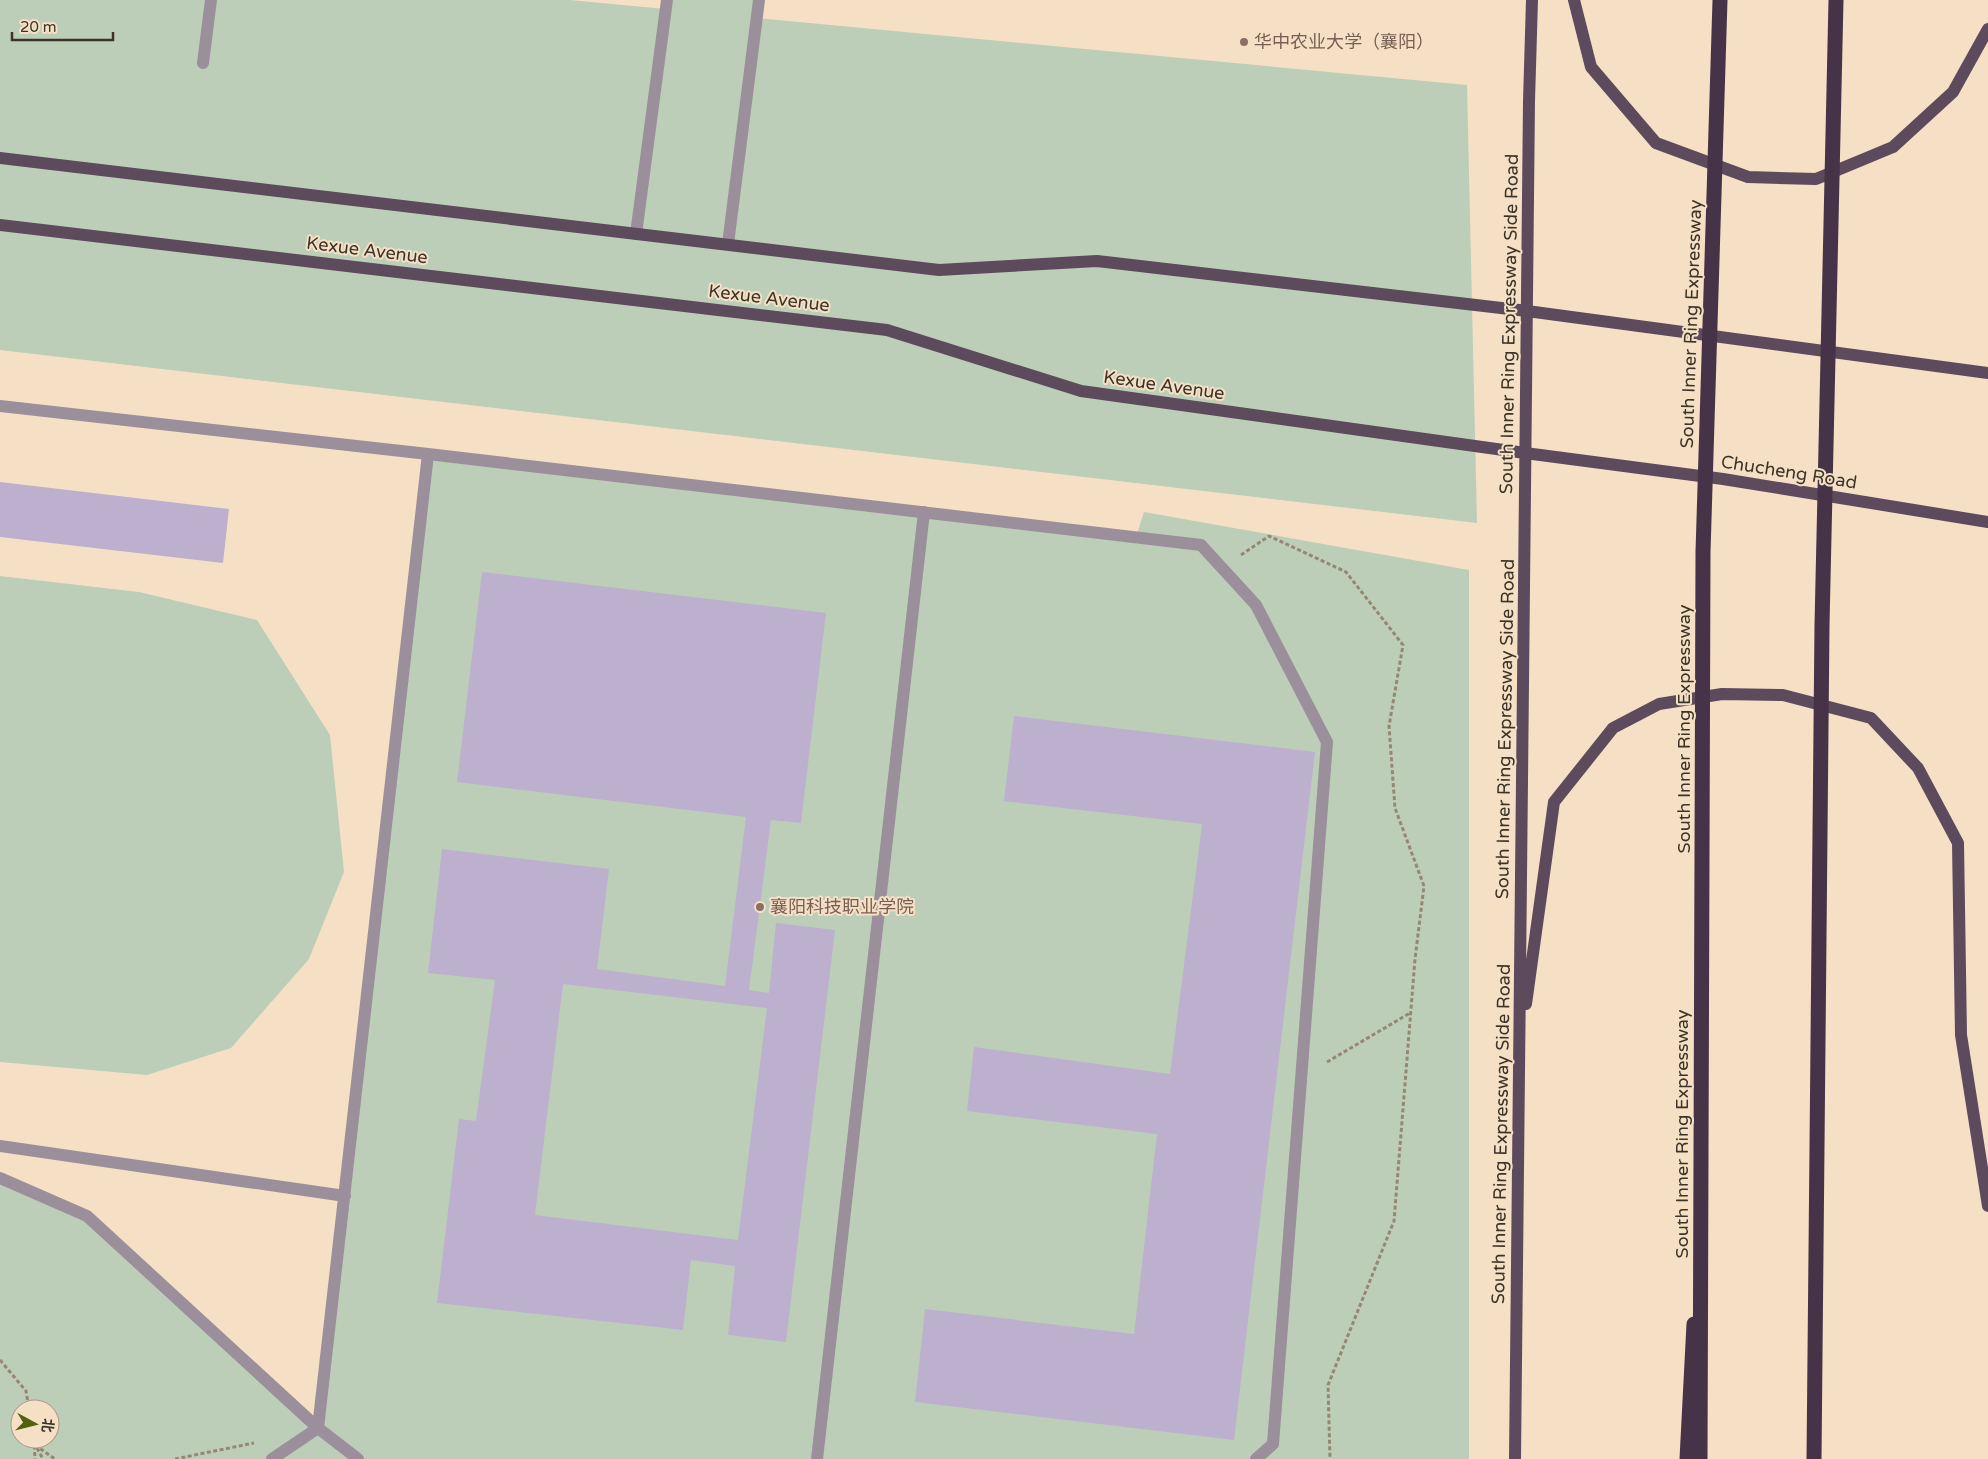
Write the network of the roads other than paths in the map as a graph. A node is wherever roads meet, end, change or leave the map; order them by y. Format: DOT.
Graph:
graph roads {
  1 [pos="211,0"];
  2 [pos="667,0"];
  3 [pos="759,0"];
  4 [pos="1532,0"];
  5 [pos="1574,0"];
  6 [pos="1720,0"];
  7 [pos="1836,0"];
  8 [pos="1988,29"];
  9 [pos="203,63"];
  10 [pos="0,158"];
  11 [pos="0,225"];
  12 [pos="636,234"];
  13 [pos="728,244"];
  14 [pos="1527,311"];
  15 [pos="1988,372"];
  16 [pos="0,406"];
  17 [pos="428,454"];
  18 [pos="1525,454"];
  19 [pos="924,512"];
  20 [pos="1988,522"];
  21 [pos="1519,1057"];
  22 [pos="0,1146"];
  23 [pos="0,1178"];
  24 [pos="344,1196"];
  25 [pos="1988,1206"];
  26 [pos="1700,1210"];
  27 [pos="318,1428"];
  28 [pos="272,1459"];
  29 [pos="358,1459"];
  30 [pos="817,1459"];
  31 [pos="1256,1459"];
  32 [pos="1515,1459"];
  33 [pos="1687,1459"];
  34 [pos="1700,1459"];
  35 [pos="1814,1459"];
  1 -- 9 [label="lane"];
  2 -- 12 [label="lane"];
  3 -- 13 [label="lane"];
  4 -- 14 [label="main road, South Inner Ring Expressway Side Road"];
  5 -- 8 [label="main road"];
  6 -- 26 [label="highway, South Inner Ring Expressway, bridge"];
  7 -- 35 [label="highway, bridge"];
  10 -- 12 [label="main road"];
  11 -- 18 [label="main road, Kexue Avenue"];
  12 -- 13 [label="main road"];
  13 -- 14 [label="main road"];
  14 -- 15 [label="main road"];
  14 -- 18 [label="main road, South Inner Ring Expressway Side Road"];
  16 -- 17 [label="lane"];
  17 -- 19 [label="lane"];
  17 -- 24 [label="lane"];
  18 -- 20 [label="main road, Chucheng Road"];
  18 -- 21 [label="main road, South Inner Ring Expressway Side Road"];
  19 -- 30 [label="lane"];
  19 -- 31 [label="lane"];
  21 -- 25 [label="main road"];
  21 -- 32 [label="main road, South Inner Ring Expressway Side Road"];
  22 -- 24 [label="lane"];
  23 -- 27 [label="lane"];
  24 -- 27 [label="lane"];
  26 -- 33 [label="highway, bridge"];
  26 -- 34 [label="highway, South Inner Ring Expressway, bridge"];
  27 -- 28 [label="lane"];
  27 -- 29 [label="lane"];
}
